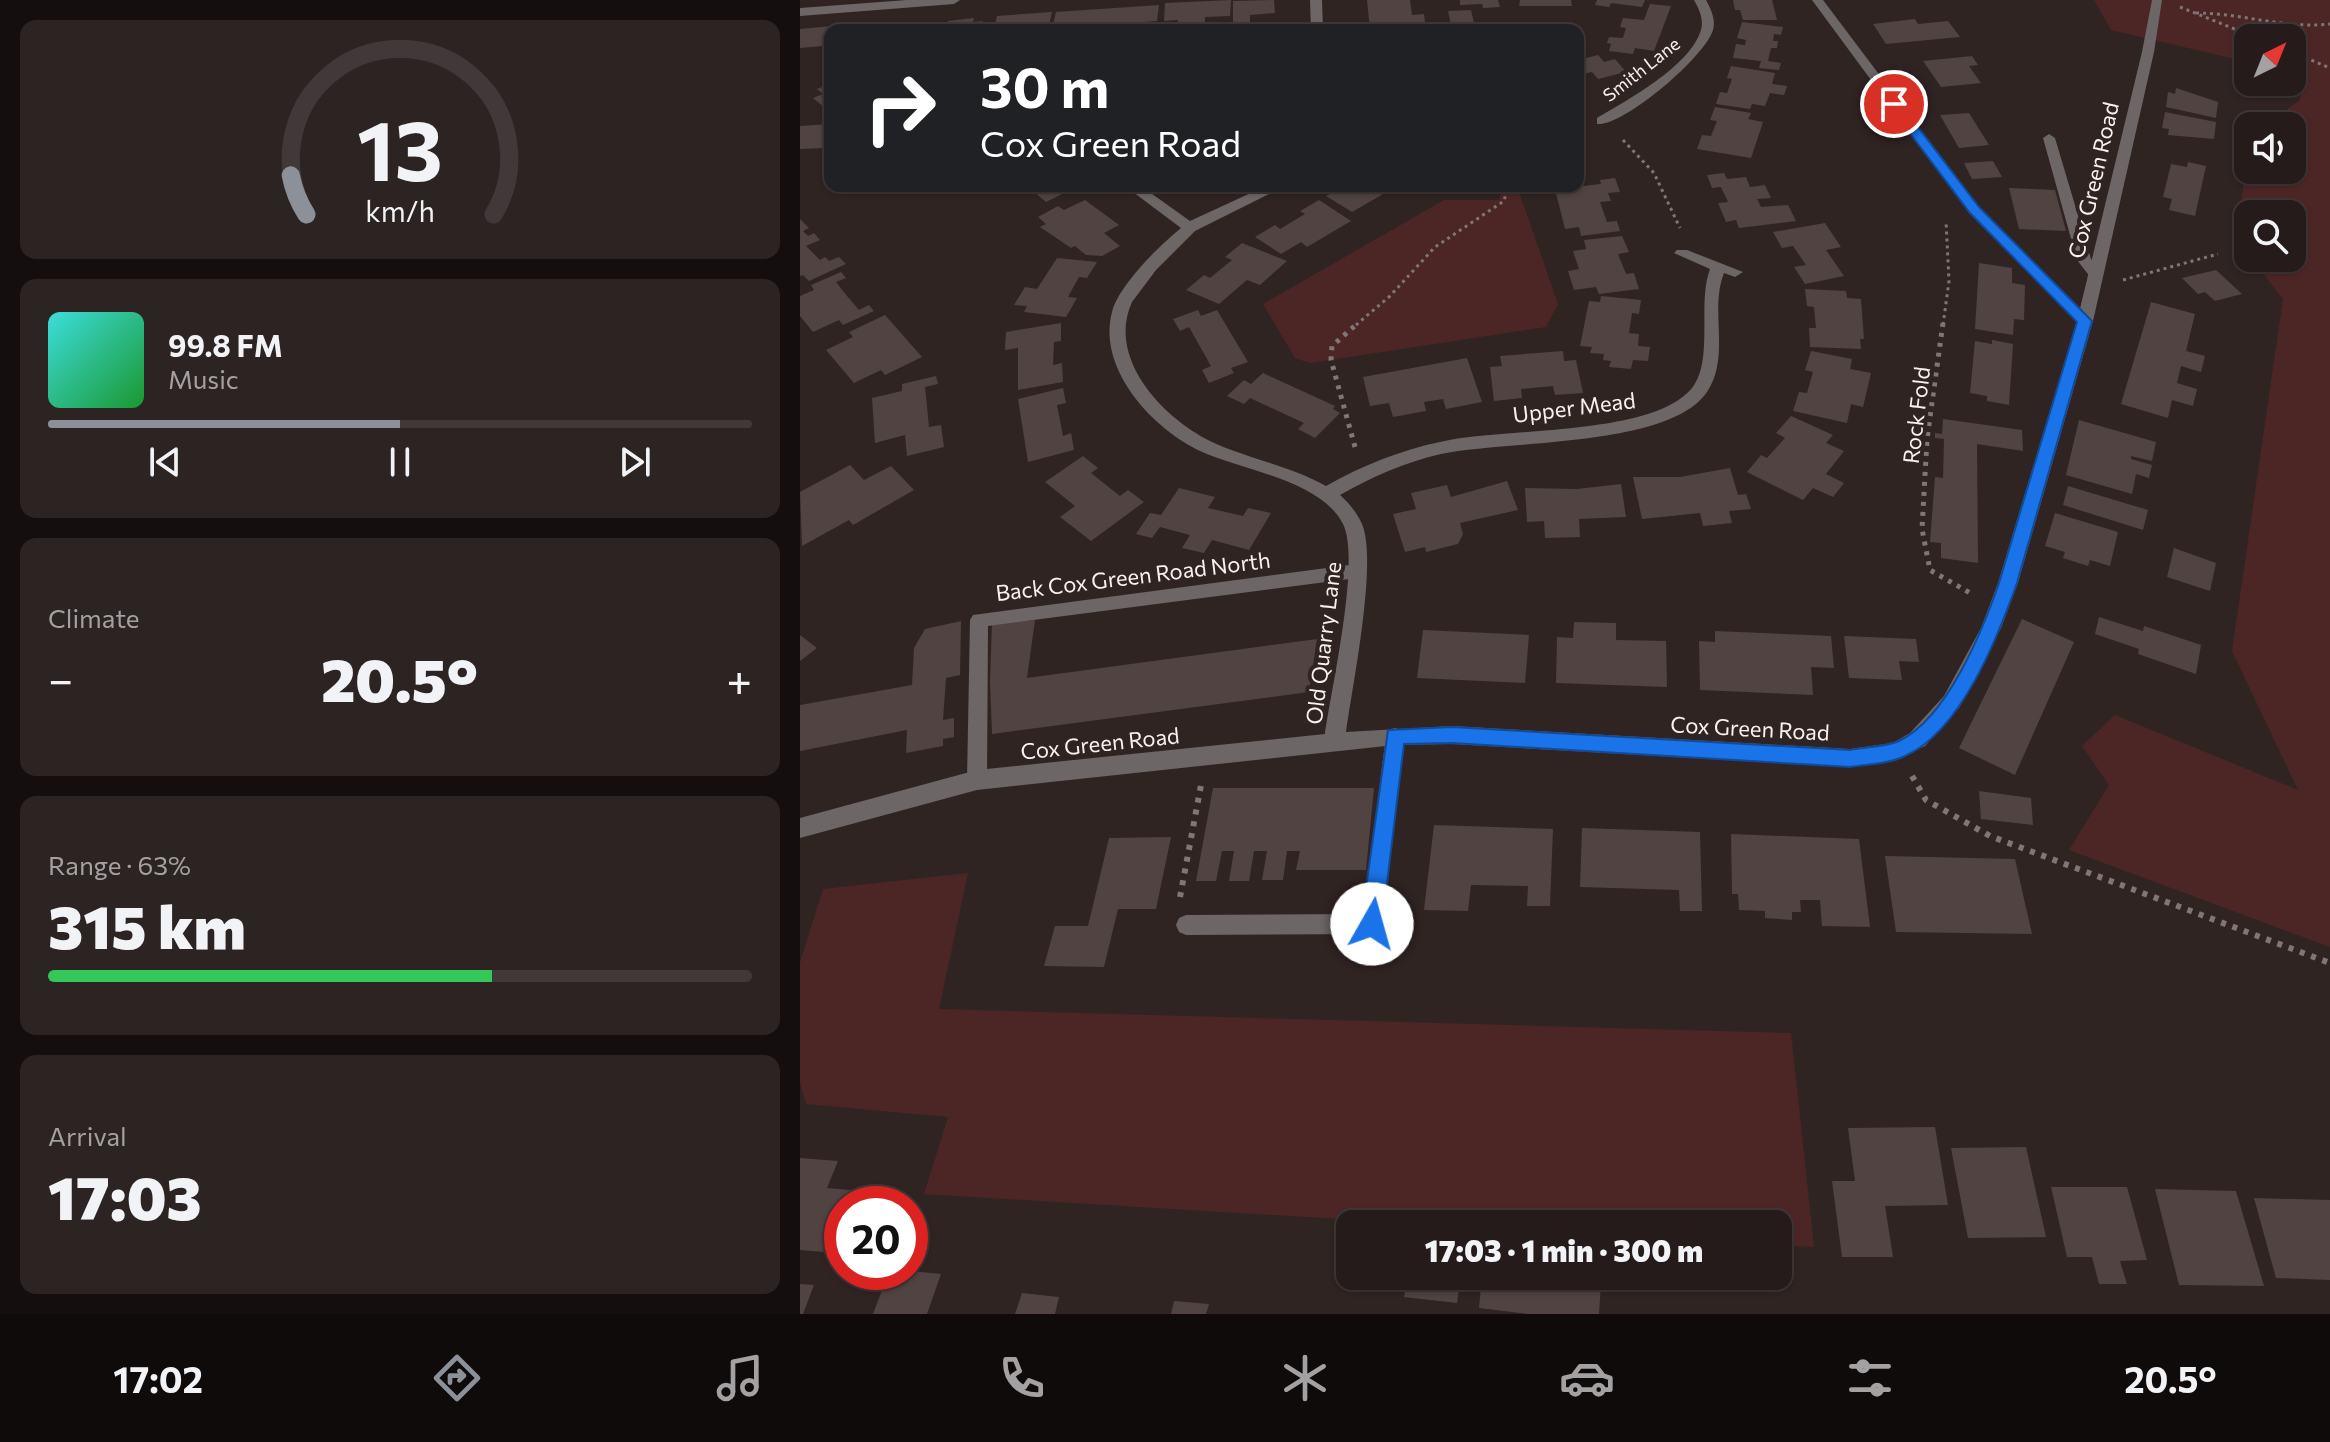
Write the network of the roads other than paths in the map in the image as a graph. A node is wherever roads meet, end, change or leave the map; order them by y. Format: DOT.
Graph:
graph roads {
  1 [pos="954,0"];
  2 [pos="1316,0"];
  3 [pos="1700,0"];
  4 [pos="1817,0"];
  5 [pos="2157,0"];
  6 [pos="800,12"];
  7 [pos="1317,24"];
  8 [pos="2148,52"];
  9 [pos="1586,111"];
  10 [pos="2049,138"];
  11 [pos="1140,192"];
  12 [pos="1265,192"];
  13 [pos="1190,228"];
  14 [pos="1682,253"];
  15 [pos="2094,283"];
  16 [pos="2085,321"];
  17 [pos="1327,494"];
  18 [pos="1357,571"];
  19 [pos="1395,736"];
  20 [pos="1334,742"];
  21 [pos="977,780"];
  22 [pos="800,828"];
  23 [pos="1186,925"];
  1 -- 6 [label="street"];
  2 -- 7 [label="street"];
  3 -- 9 [label="street, Smith Lane"];
  4 -- 16 [label="lane"];
  5 -- 8 [label="lane, Cox Green Road"];
  8 -- 15 [label="street, Cox Green Road"];
  10 -- 15 [label="lane"];
  11 -- 13 [label="street"];
  12 -- 13 [label="street, Old Quarry Lane"];
  13 -- 17 [label="street, Old Quarry Lane"];
  14 -- 17 [label="street, Upper Mead"];
  15 -- 16 [label="street, Cox Green Road"];
  16 -- 19 [label="street, Cox Green Road"];
  17 -- 18 [label="street, Old Quarry Lane"];
  18 -- 20 [label="street, Old Quarry Lane"];
  18 -- 21 [label="lane, Back Cox Green Road North"];
  19 -- 20 [label="street, Cox Green Road"];
  19 -- 23 [label="lane"];
  20 -- 21 [label="street, Cox Green Road"];
  21 -- 22 [label="street, Cox Green Road"];
}
